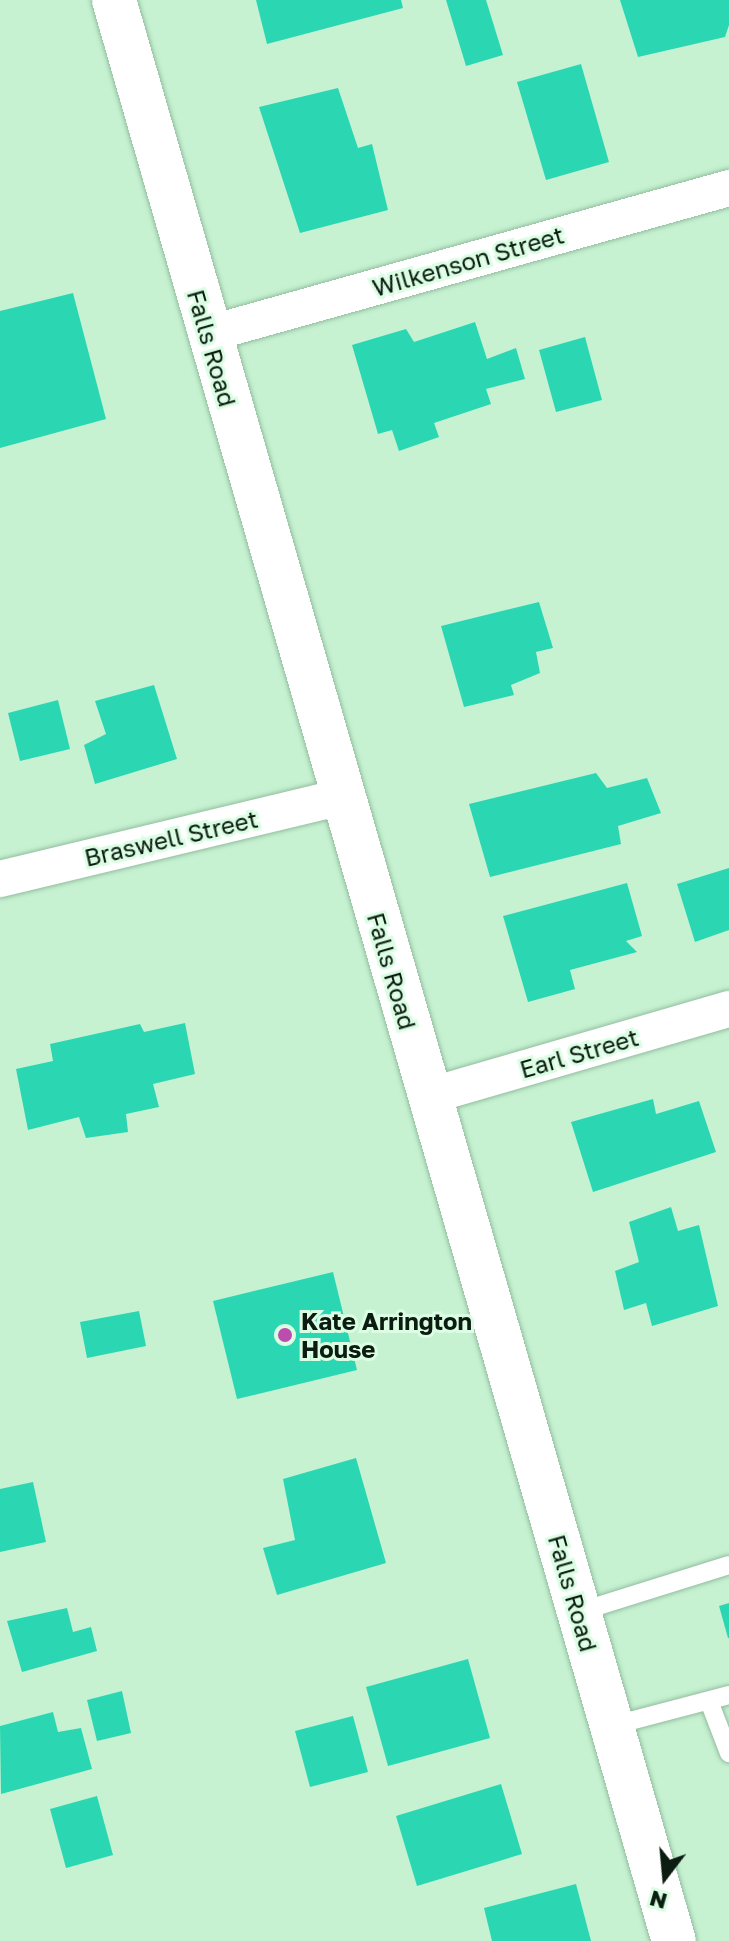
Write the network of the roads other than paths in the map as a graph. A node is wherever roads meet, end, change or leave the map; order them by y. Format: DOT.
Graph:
graph roads {
  1 [pos="114,0"];
  2 [pos="729,188"];
  3 [pos="208,334"];
  4 [pos="342,797"];
  5 [pos="0,879"];
  6 [pos="729,1009"];
  7 [pos="429,1096"];
  8 [pos="729,1565"];
  9 [pos="579,1612"];
  10 [pos="729,1695"];
  11 [pos="709,1701"];
  12 [pos="611,1726"];
  13 [pos="729,1753"];
  14 [pos="674,1941"];
  1 -- 3 [label="main road, Falls Road"];
  2 -- 3 [label="street, Wilkenson Street"];
  3 -- 4 [label="main road, Falls Road"];
  4 -- 5 [label="street, Braswell Street"];
  4 -- 7 [label="main road, Falls Road"];
  6 -- 7 [label="street, Earl Street"];
  7 -- 9 [label="main road, Falls Road"];
  8 -- 9 [label="lane"];
  9 -- 12 [label="main road, Falls Road"];
  10 -- 11 [label="lane"];
  11 -- 12 [label="lane"];
  11 -- 13 [label="lane"];
  12 -- 14 [label="main road, Falls Road"];
}
